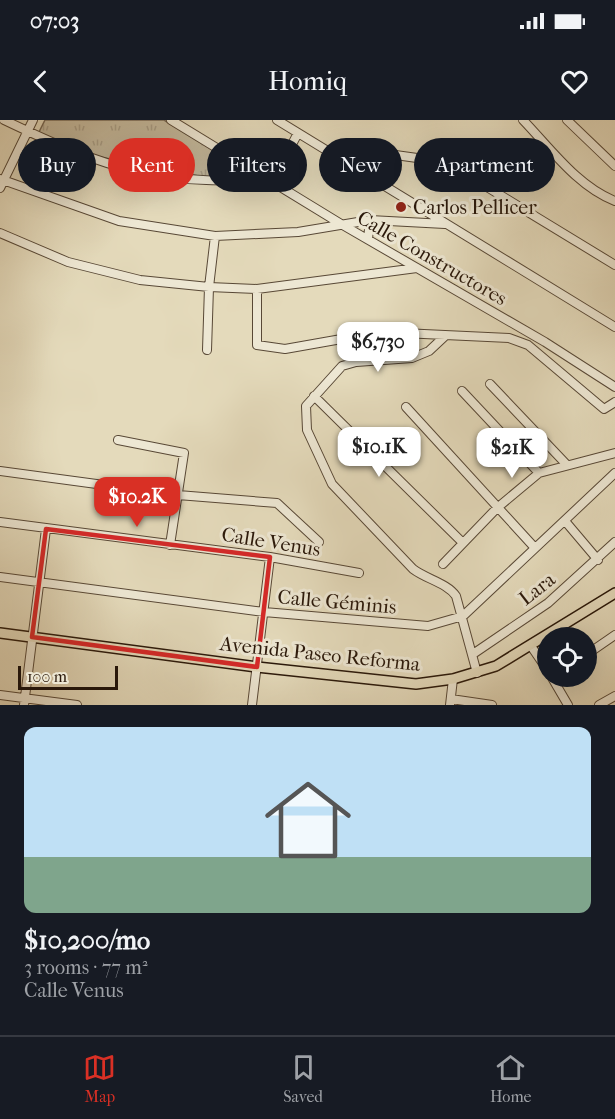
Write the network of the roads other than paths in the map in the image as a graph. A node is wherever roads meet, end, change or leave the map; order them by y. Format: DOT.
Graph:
graph roads {
  1 [pos="4,120"];
  2 [pos="33,120"];
  3 [pos="171,120"];
  4 [pos="277,120"];
  5 [pos="523,120"];
  6 [pos="567,120"];
  7 [pos="28,131"];
  8 [pos="298,133"];
  9 [pos="295,138"];
  10 [pos="207,141"];
  11 [pos="319,145"];
  12 [pos="402,156"];
  13 [pos="615,166"];
  14 [pos="207,181"];
  15 [pos="1,182"];
  16 [pos="292,192"];
  17 [pos="395,192"];
  18 [pos="615,201"];
  19 [pos="370,220"];
  20 [pos="341,224"];
  21 [pos="445,224"];
  22 [pos="0,233"];
  23 [pos="215,236"];
  24 [pos="368,239"];
  25 [pos="615,265"];
  26 [pos="417,268"];
  27 [pos="209,287"];
  28 [pos="256,289"];
  29 [pos="615,327"];
  30 [pos="445,336"];
  31 [pos="545,342"];
  32 [pos="207,350"];
  33 [pos="537,353"];
  34 [pos="490,384"];
  35 [pos="615,387"];
  36 [pos="462,391"];
  37 [pos="314,396"];
  38 [pos="615,402"];
  39 [pos="406,407"];
  40 [pos="118,440"];
  41 [pos="615,453"];
  42 [pos="567,465"];
  43 [pos="0,471"];
  44 [pos="539,473"];
  45 [pos="615,473"];
  46 [pos="178,495"];
  47 [pos="497,508"];
  48 [pos="565,521"];
  49 [pos="0,522"];
  50 [pos="46,529"];
  51 [pos="319,542"];
  52 [pos="615,542"];
  53 [pos="463,543"];
  54 [pos="170,545"];
  55 [pos="535,548"];
  56 [pos="270,557"];
  57 [pos="598,560"];
  58 [pos="443,564"];
  59 [pos="359,573"];
  60 [pos="0,577"];
  61 [pos="39,582"];
  62 [pos="615,593"];
  63 [pos="264,612"];
  64 [pos="463,616"];
  65 [pos="0,633"];
  66 [pos="615,635"];
  67 [pos="32,637"];
  68 [pos="531,646"];
  69 [pos="597,647"];
  70 [pos="473,654"];
  71 [pos="537,654"];
  72 [pos="257,667"];
  73 [pos="477,673"];
  74 [pos="453,679"];
  75 [pos="558,687"];
  76 [pos="0,695"];
  77 [pos="615,696"];
  78 [pos="24,702"];
  79 [pos="450,702"];
  80 [pos="77,705"];
  81 [pos="252,705"];
  82 [pos="492,705"];
  83 [pos="568,705"];
  84 [pos="599,705"];
  1 -- 7 [label="street"];
  2 -- 7 [label="street"];
  3 -- 10 [label="street, Calle Constructores"];
  4 -- 8 [label="street"];
  5 -- 18 [label="street"];
  6 -- 13 [label="street"];
  7 -- 14 [label="street"];
  7 -- 15 [label="street"];
  8 -- 9 [label="street"];
  8 -- 11 [label="street"];
  12 -- 25 [label="street"];
  15 -- 23 [label="street"];
  16 -- 20 [label="street, Calle Constructores"];
  17 -- 21 [label="street"];
  19 -- 20 [label="street"];
  19 -- 21 [label="street"];
  19 -- 24 [label="street"];
  20 -- 23 [label="street"];
  20 -- 24 [label="street, Calle Constructores"];
  21 -- 29 [label="street"];
  22 -- 27 [label="street"];
  23 -- 27 [label="street"];
  24 -- 26 [label="street, Calle Constructores"];
  26 -- 28 [label="street"];
  26 -- 31 [label="street, Calle Constructores"];
  27 -- 28 [label="street"];
  27 -- 32 [label="street"];
  28 -- 30 [label="street"];
  30 -- 33 [label="street"];
  30 -- 37 [label="street"];
  31 -- 33 [label="street"];
  31 -- 35 [label="street, Calle Constructores"];
  33 -- 38 [label="street"];
  34 -- 42 [label="street"];
  36 -- 44 [label="street"];
  37 -- 53 [label="street"];
  37 -- 64 [label="street"];
  39 -- 47 [label="street"];
  40 -- 46 [label="street"];
  41 -- 42 [label="street"];
  42 -- 44 [label="street"];
  43 -- 46 [label="street"];
  44 -- 47 [label="street"];
  45 -- 48 [label="street, Calle Géminis"];
  46 -- 51 [label="street"];
  46 -- 54 [label="street"];
  47 -- 53 [label="street"];
  47 -- 55 [label="street"];
  48 -- 55 [label="street, Calle Géminis"];
  48 -- 57 [label="street"];
  49 -- 50 [label="street, Calle Venus"];
  50 -- 54 [label="street, Calle Venus"];
  50 -- 61 [label="street"];
  52 -- 57 [label="street, Lara"];
  53 -- 58 [label="street"];
  54 -- 56 [label="street, Calle Venus"];
  55 -- 64 [label="street, Calle Géminis"];
  56 -- 59 [label="street, Calle Venus"];
  56 -- 63 [label="street"];
  57 -- 70 [label="street, Lara"];
  60 -- 61 [label="street, Calle Géminis"];
  61 -- 63 [label="street, Calle Géminis"];
  61 -- 67 [label="street"];
  62 -- 68 [label="main road, Avenida Paseo Reforma"];
  63 -- 64 [label="street, Calle Géminis"];
  63 -- 72 [label="street"];
  64 -- 70 [label="street"];
  65 -- 67 [label="main road, Avenida Paseo Reforma"];
  66 -- 69 [label="street"];
  67 -- 72 [label="main road, Avenida Paseo Reforma"];
  67 -- 78 [label="street"];
  68 -- 71 [label="street"];
  68 -- 73 [label="main road, Avenida Paseo Reforma"];
  70 -- 73 [label="street"];
  72 -- 74 [label="main road, Avenida Paseo Reforma"];
  72 -- 81 [label="street"];
  73 -- 74 [label="main road, Avenida Paseo Reforma"];
  74 -- 79 [label="street"];
  75 -- 83 [label="street"];
  76 -- 78 [label="street"];
  77 -- 84 [label="street"];
  78 -- 80 [label="street"];
  79 -- 82 [label="street"];
}
